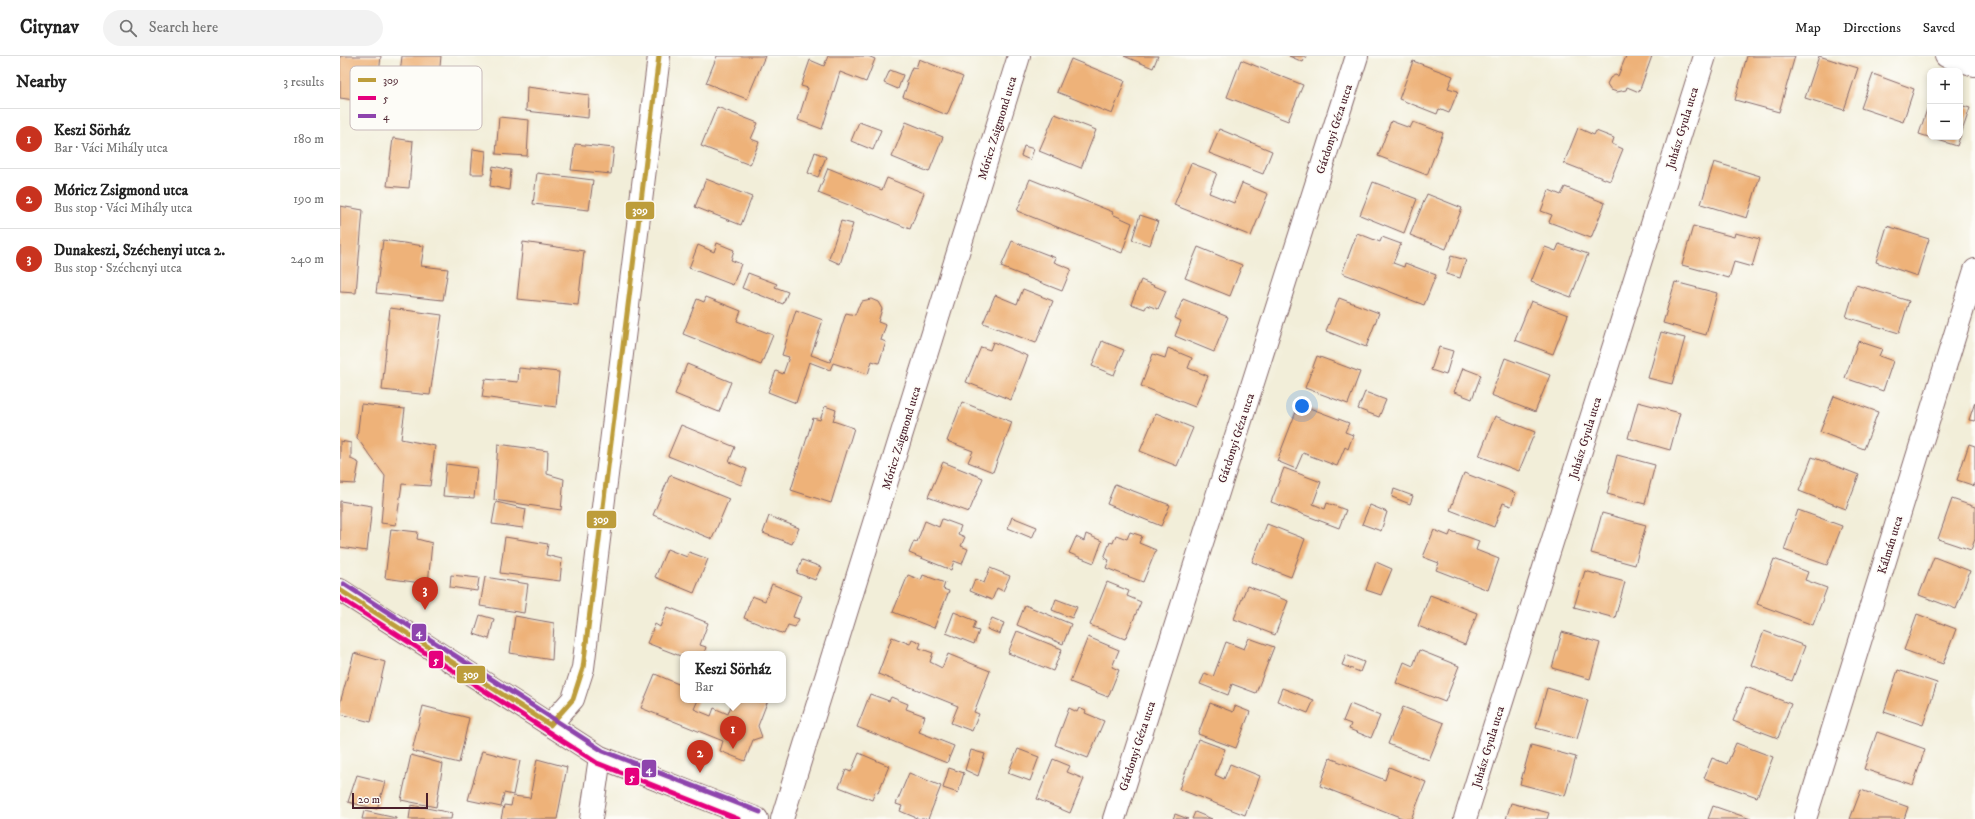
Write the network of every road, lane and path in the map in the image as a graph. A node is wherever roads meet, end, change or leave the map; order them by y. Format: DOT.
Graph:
graph roads {
  1 [pos="659,56"];
  2 [pos="1019,56"];
  3 [pos="1357,56"];
  4 [pos="1705,56"];
  5 [pos="1946,56"];
  6 [pos="1975,65"];
  7 [pos="1975,270"];
  8 [pos="340,590"];
  9 [pos="550,725"];
  10 [pos="600,758"];
  11 [pos="591,819"];
  12 [pos="757,819"];
  13 [pos="782,819"];
  14 [pos="1114,819"];
  15 [pos="1465,819"];
  16 [pos="1805,819"];
  1 -- 9 [label="street"];
  2 -- 13 [label="street, Móricz Zsigmond utca"];
  3 -- 14 [label="street, Gárdonyi Géza utca"];
  4 -- 15 [label="street, Juhász Gyula utca"];
  5 -- 6 [label="street"];
  7 -- 16 [label="street, Kálmán utca"];
  8 -- 9 [label="street"];
  9 -- 10 [label="street"];
  10 -- 11 [label="street"];
  10 -- 12 [label="street"];
}
